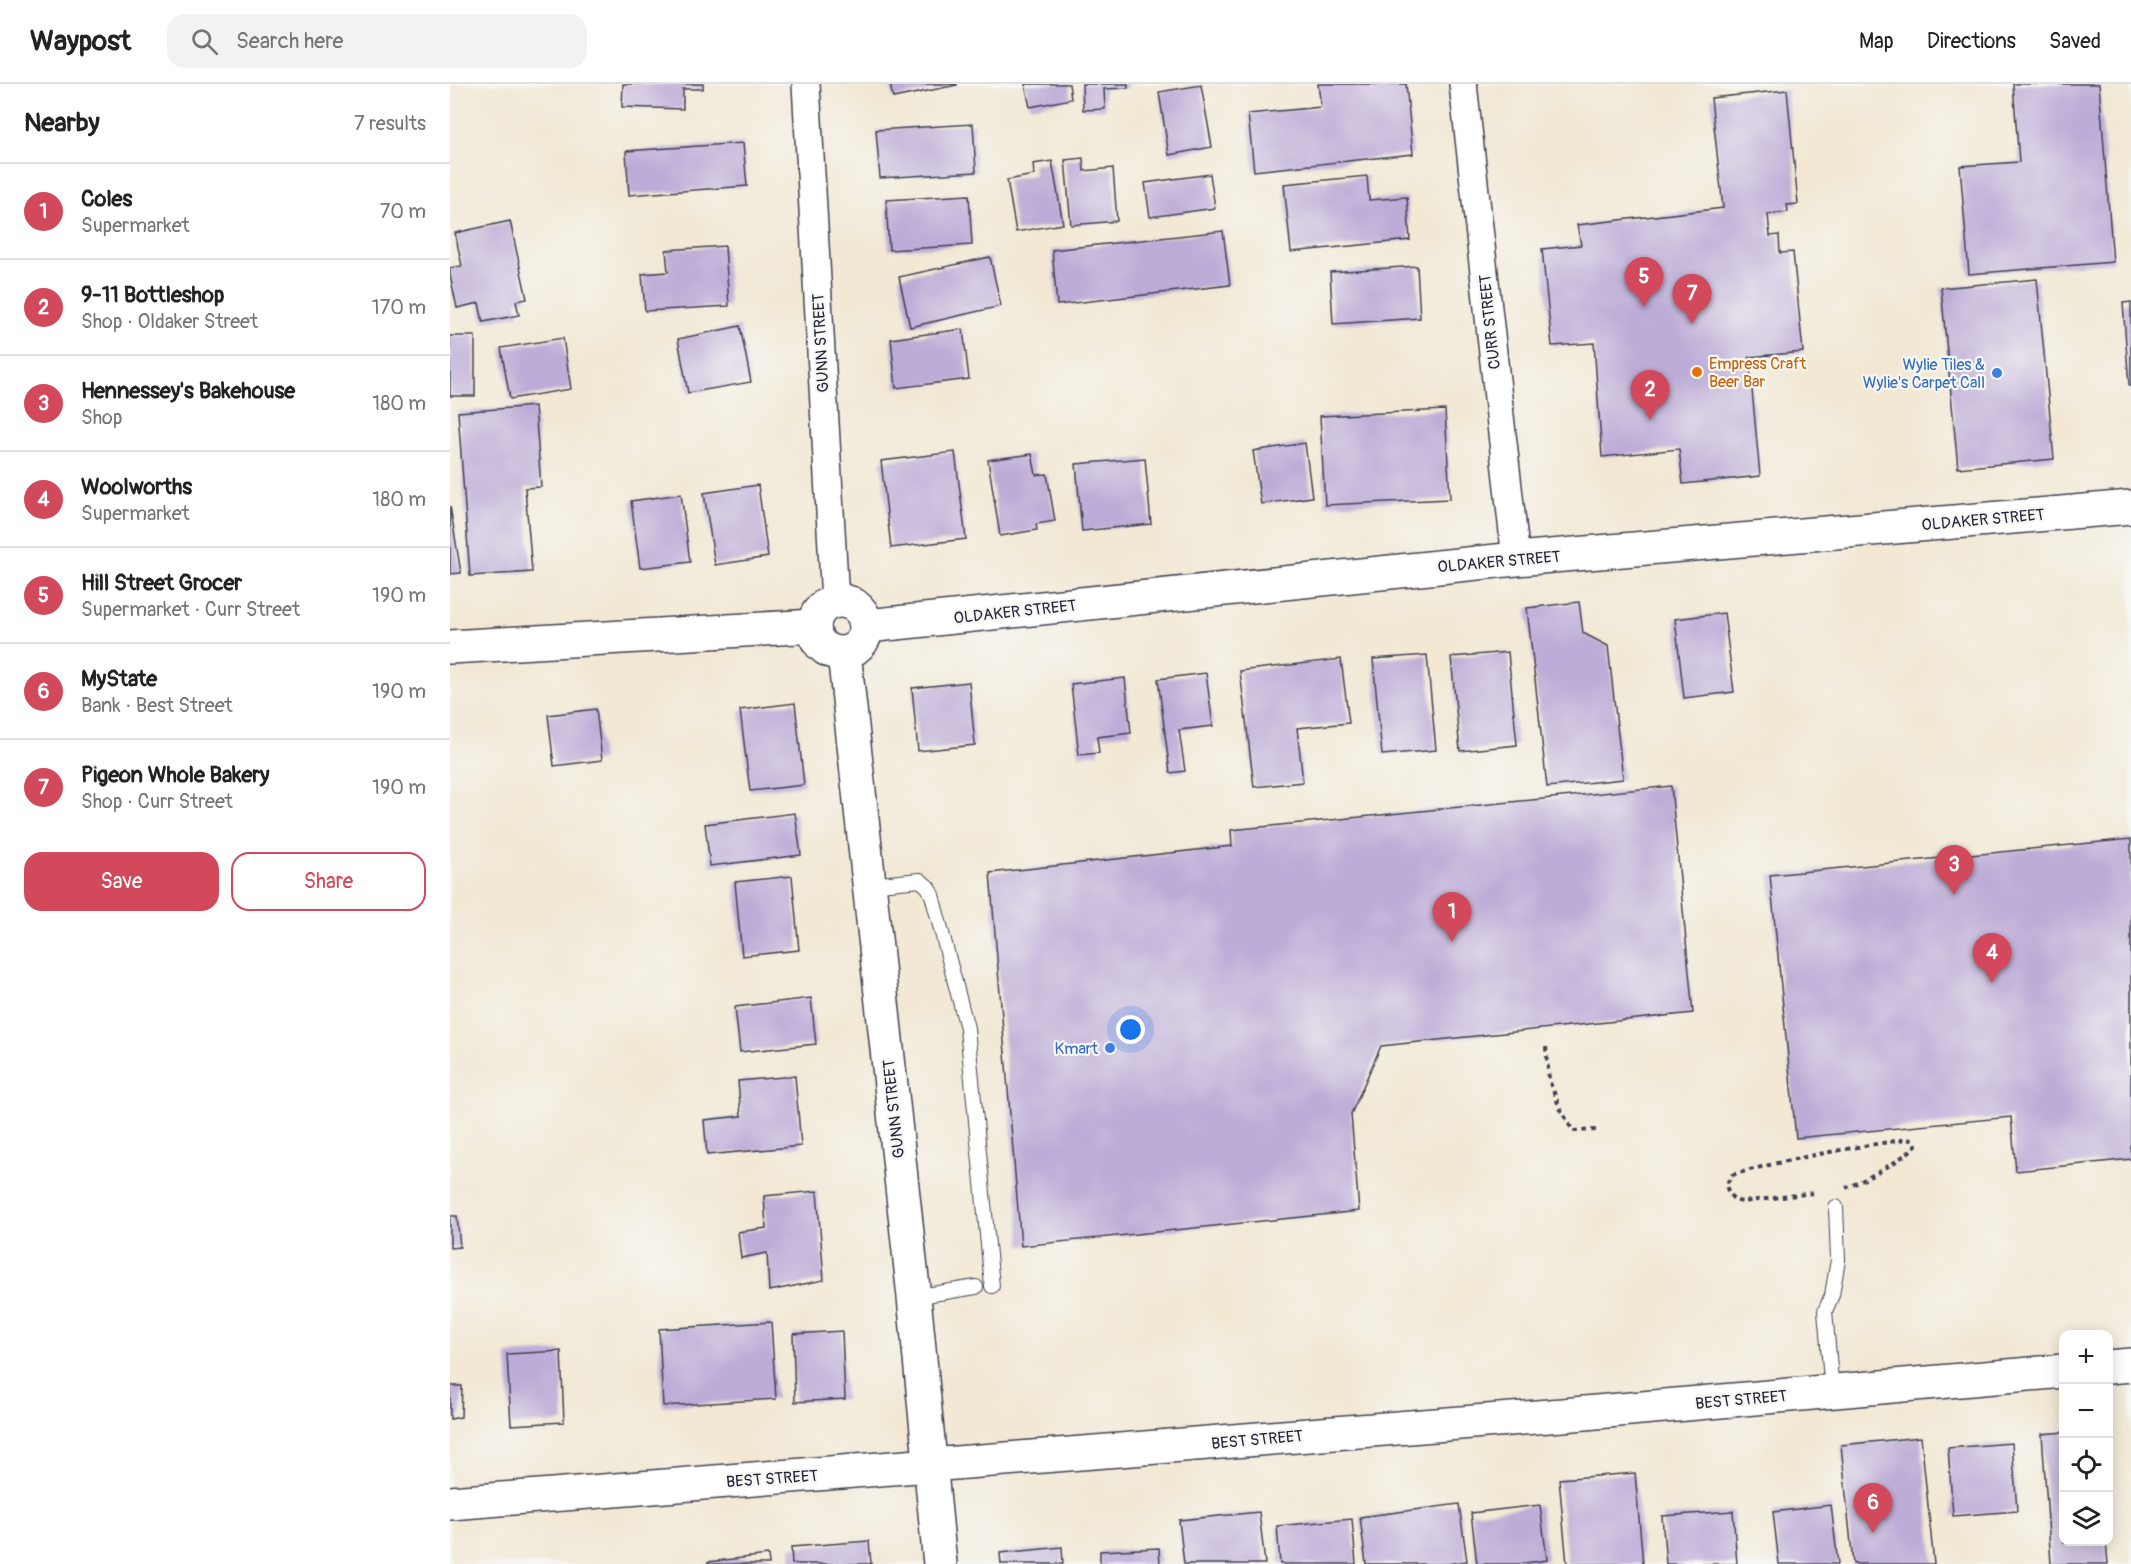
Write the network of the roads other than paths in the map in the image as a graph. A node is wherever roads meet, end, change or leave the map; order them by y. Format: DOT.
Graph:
graph roads {
  1 [pos="806,84"];
  2 [pos="1463,84"];
  3 [pos="2131,507"];
  4 [pos="1515,559"];
  5 [pos="835,601"];
  6 [pos="814,626"];
  7 [pos="867,626"];
  8 [pos="450,647"];
  9 [pos="844,653"];
  10 [pos="869,885"];
  11 [pos="1836,1208"];
  12 [pos="992,1286"];
  13 [pos="976,1287"];
  14 [pos="914,1297"];
  15 [pos="2131,1365"];
  16 [pos="2113,1366"];
  17 [pos="2059,1371"];
  18 [pos="1832,1391"];
  19 [pos="930,1466"];
  20 [pos="450,1503"];
  21 [pos="940,1564"];
  1 -- 5 [label="street, GUNN STREET"];
  2 -- 4 [label="street, CURR STREET"];
  3 -- 4 [label="main road, OLDAKER STREET"];
  4 -- 7 [label="main road, OLDAKER STREET"];
  5 -- 6 [label="main road"];
  5 -- 7 [label="main road"];
  6 -- 8 [label="main road"];
  6 -- 9 [label="main road"];
  7 -- 9 [label="main road"];
  9 -- 10 [label="main road, GUNN STREET"];
  10 -- 12 [label="lane"];
  10 -- 14 [label="main road, GUNN STREET"];
  11 -- 18 [label="lane"];
  13 -- 14 [label="lane"];
  14 -- 19 [label="main road, GUNN STREET"];
  15 -- 16 [label="main road"];
  17 -- 18 [label="main road, BEST STREET"];
  18 -- 19 [label="main road, BEST STREET"];
  19 -- 20 [label="main road, BEST STREET"];
  19 -- 21 [label="main road, GUNN STREET"];
}
